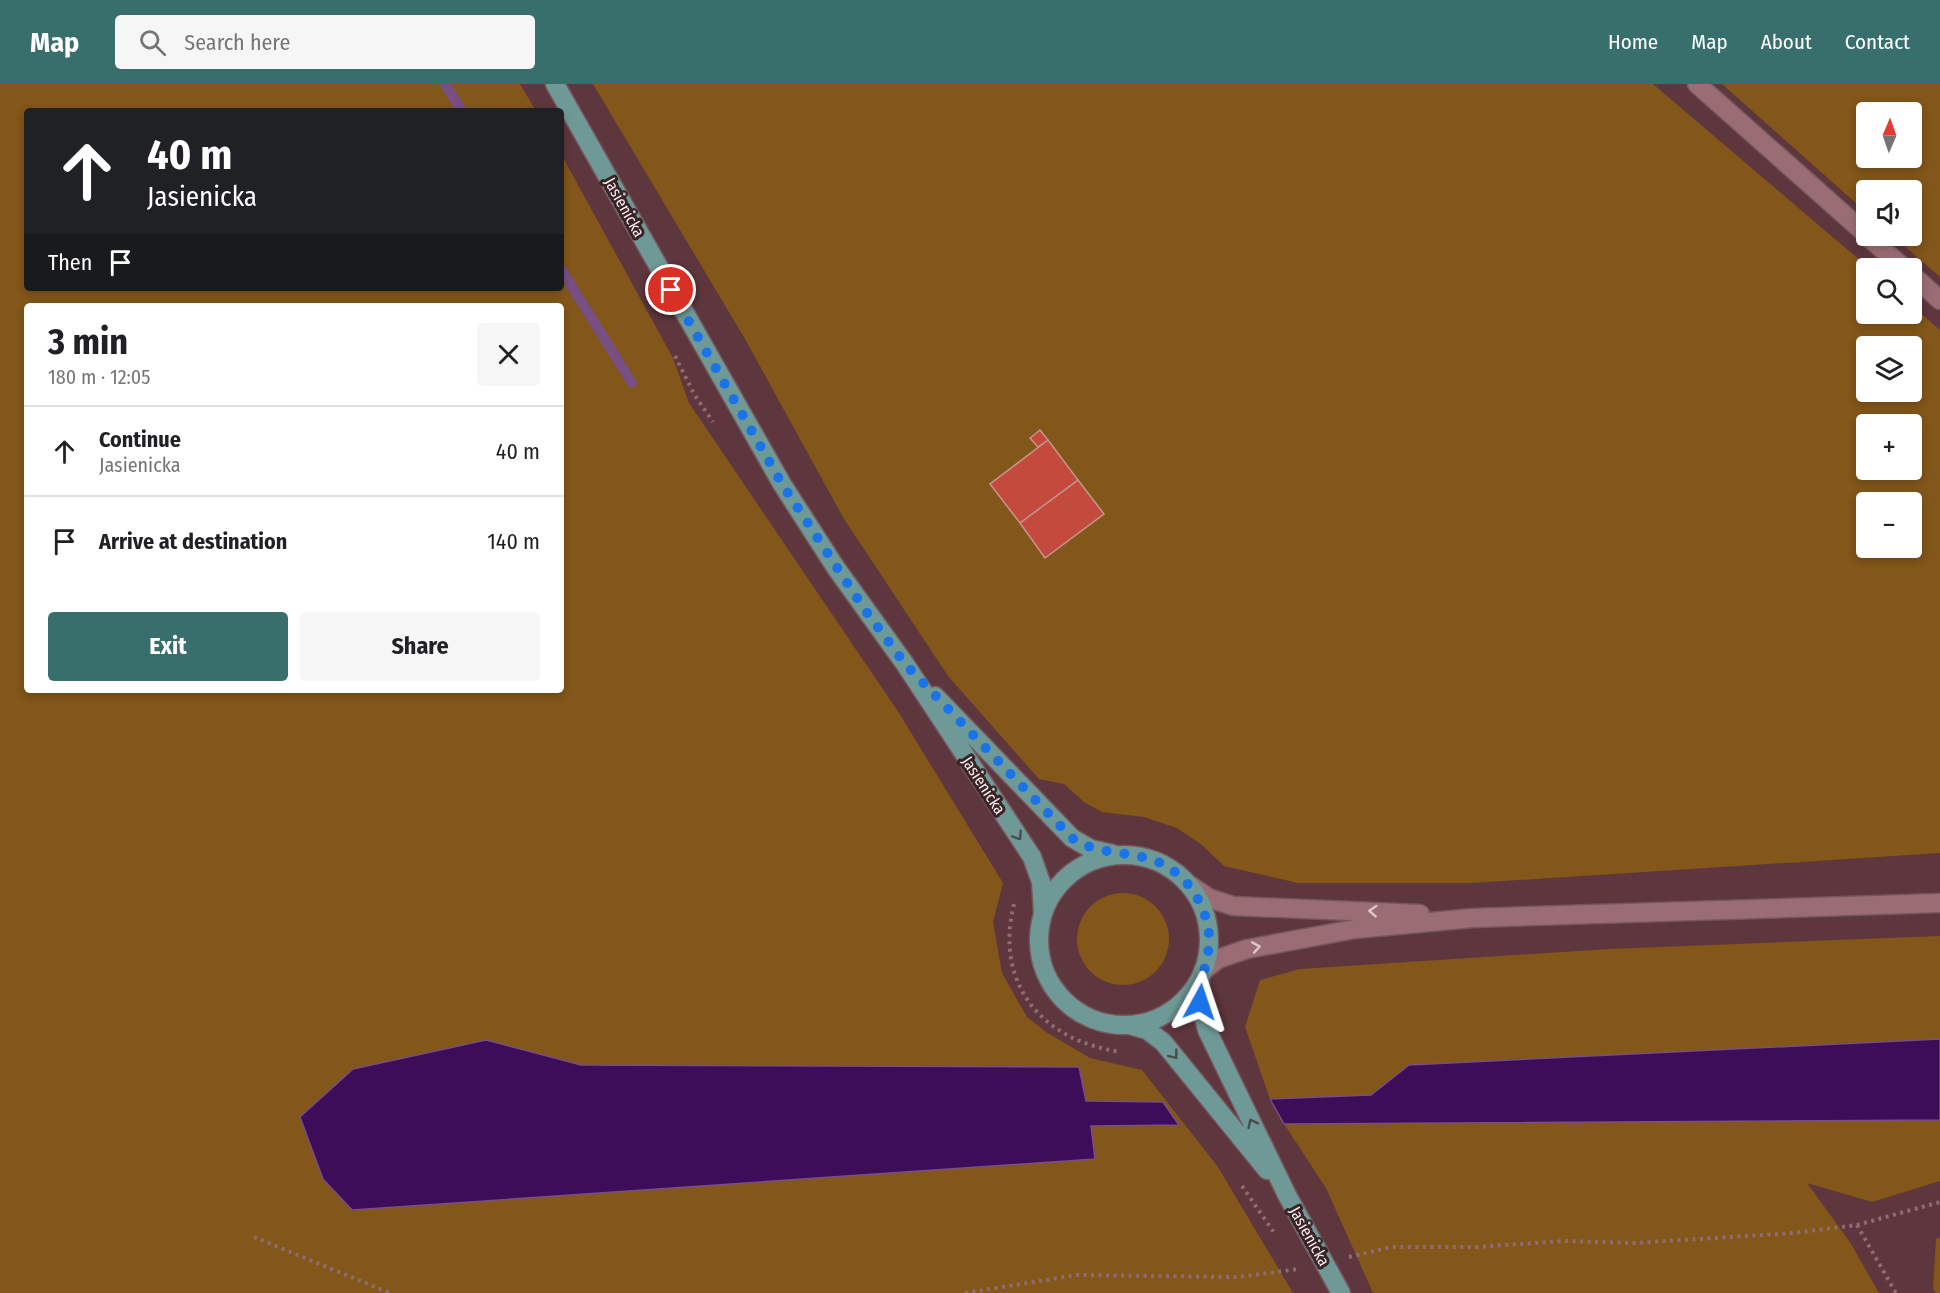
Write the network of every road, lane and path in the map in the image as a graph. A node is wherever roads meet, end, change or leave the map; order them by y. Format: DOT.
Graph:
graph roads {
  1 [pos="555,84"];
  2 [pos="1697,84"];
  3 [pos="1856,225"];
  4 [pos="1879,246"];
  5 [pos="1893,258"];
  6 [pos="1922,284"];
  7 [pos="1940,300"];
  8 [pos="905,664"];
  9 [pos="1118,855"];
  10 [pos="1188,884"];
  11 [pos="1940,903"];
  12 [pos="1043,913"];
  13 [pos="1473,918"];
  14 [pos="1202,974"];
  15 [pos="1126,1025"];
  16 [pos="1287,1195"];
  17 [pos="1940,1202"];
  18 [pos="1857,1226"];
  19 [pos="254,1237"];
  20 [pos="1334,1279"];
  21 [pos="390,1293"];
  22 [pos="965,1293"];
  23 [pos="1896,1293"];
  1 -- 8 [label="main road, Jasienicka"];
  2 -- 3 [label="street"];
  4 -- 5 [label="street"];
  6 -- 7 [label="street"];
  8 -- 9 [label="main road, Jasienicka"];
  8 -- 12 [label="main road, Jasienicka, one-way"];
  9 -- 10 [label="main road"];
  9 -- 12 [label="main road"];
  13 -- 10 [label="street, one-way"];
  10 -- 14 [label="main road"];
  11 -- 13 [label="street"];
  12 -- 15 [label="main road"];
  14 -- 13 [label="street, one-way"];
  14 -- 15 [label="main road"];
  16 -- 14 [label="main road, Jasienicka, one-way"];
  15 -- 16 [label="main road, Jasienicka, one-way"];
  16 -- 20 [label="main road, Jasienicka"];
  17 -- 18 [label="path"];
  18 -- 20 [label="path"];
  18 -- 23 [label="path"];
  19 -- 21 [label="path"];
  20 -- 22 [label="path"];
}
